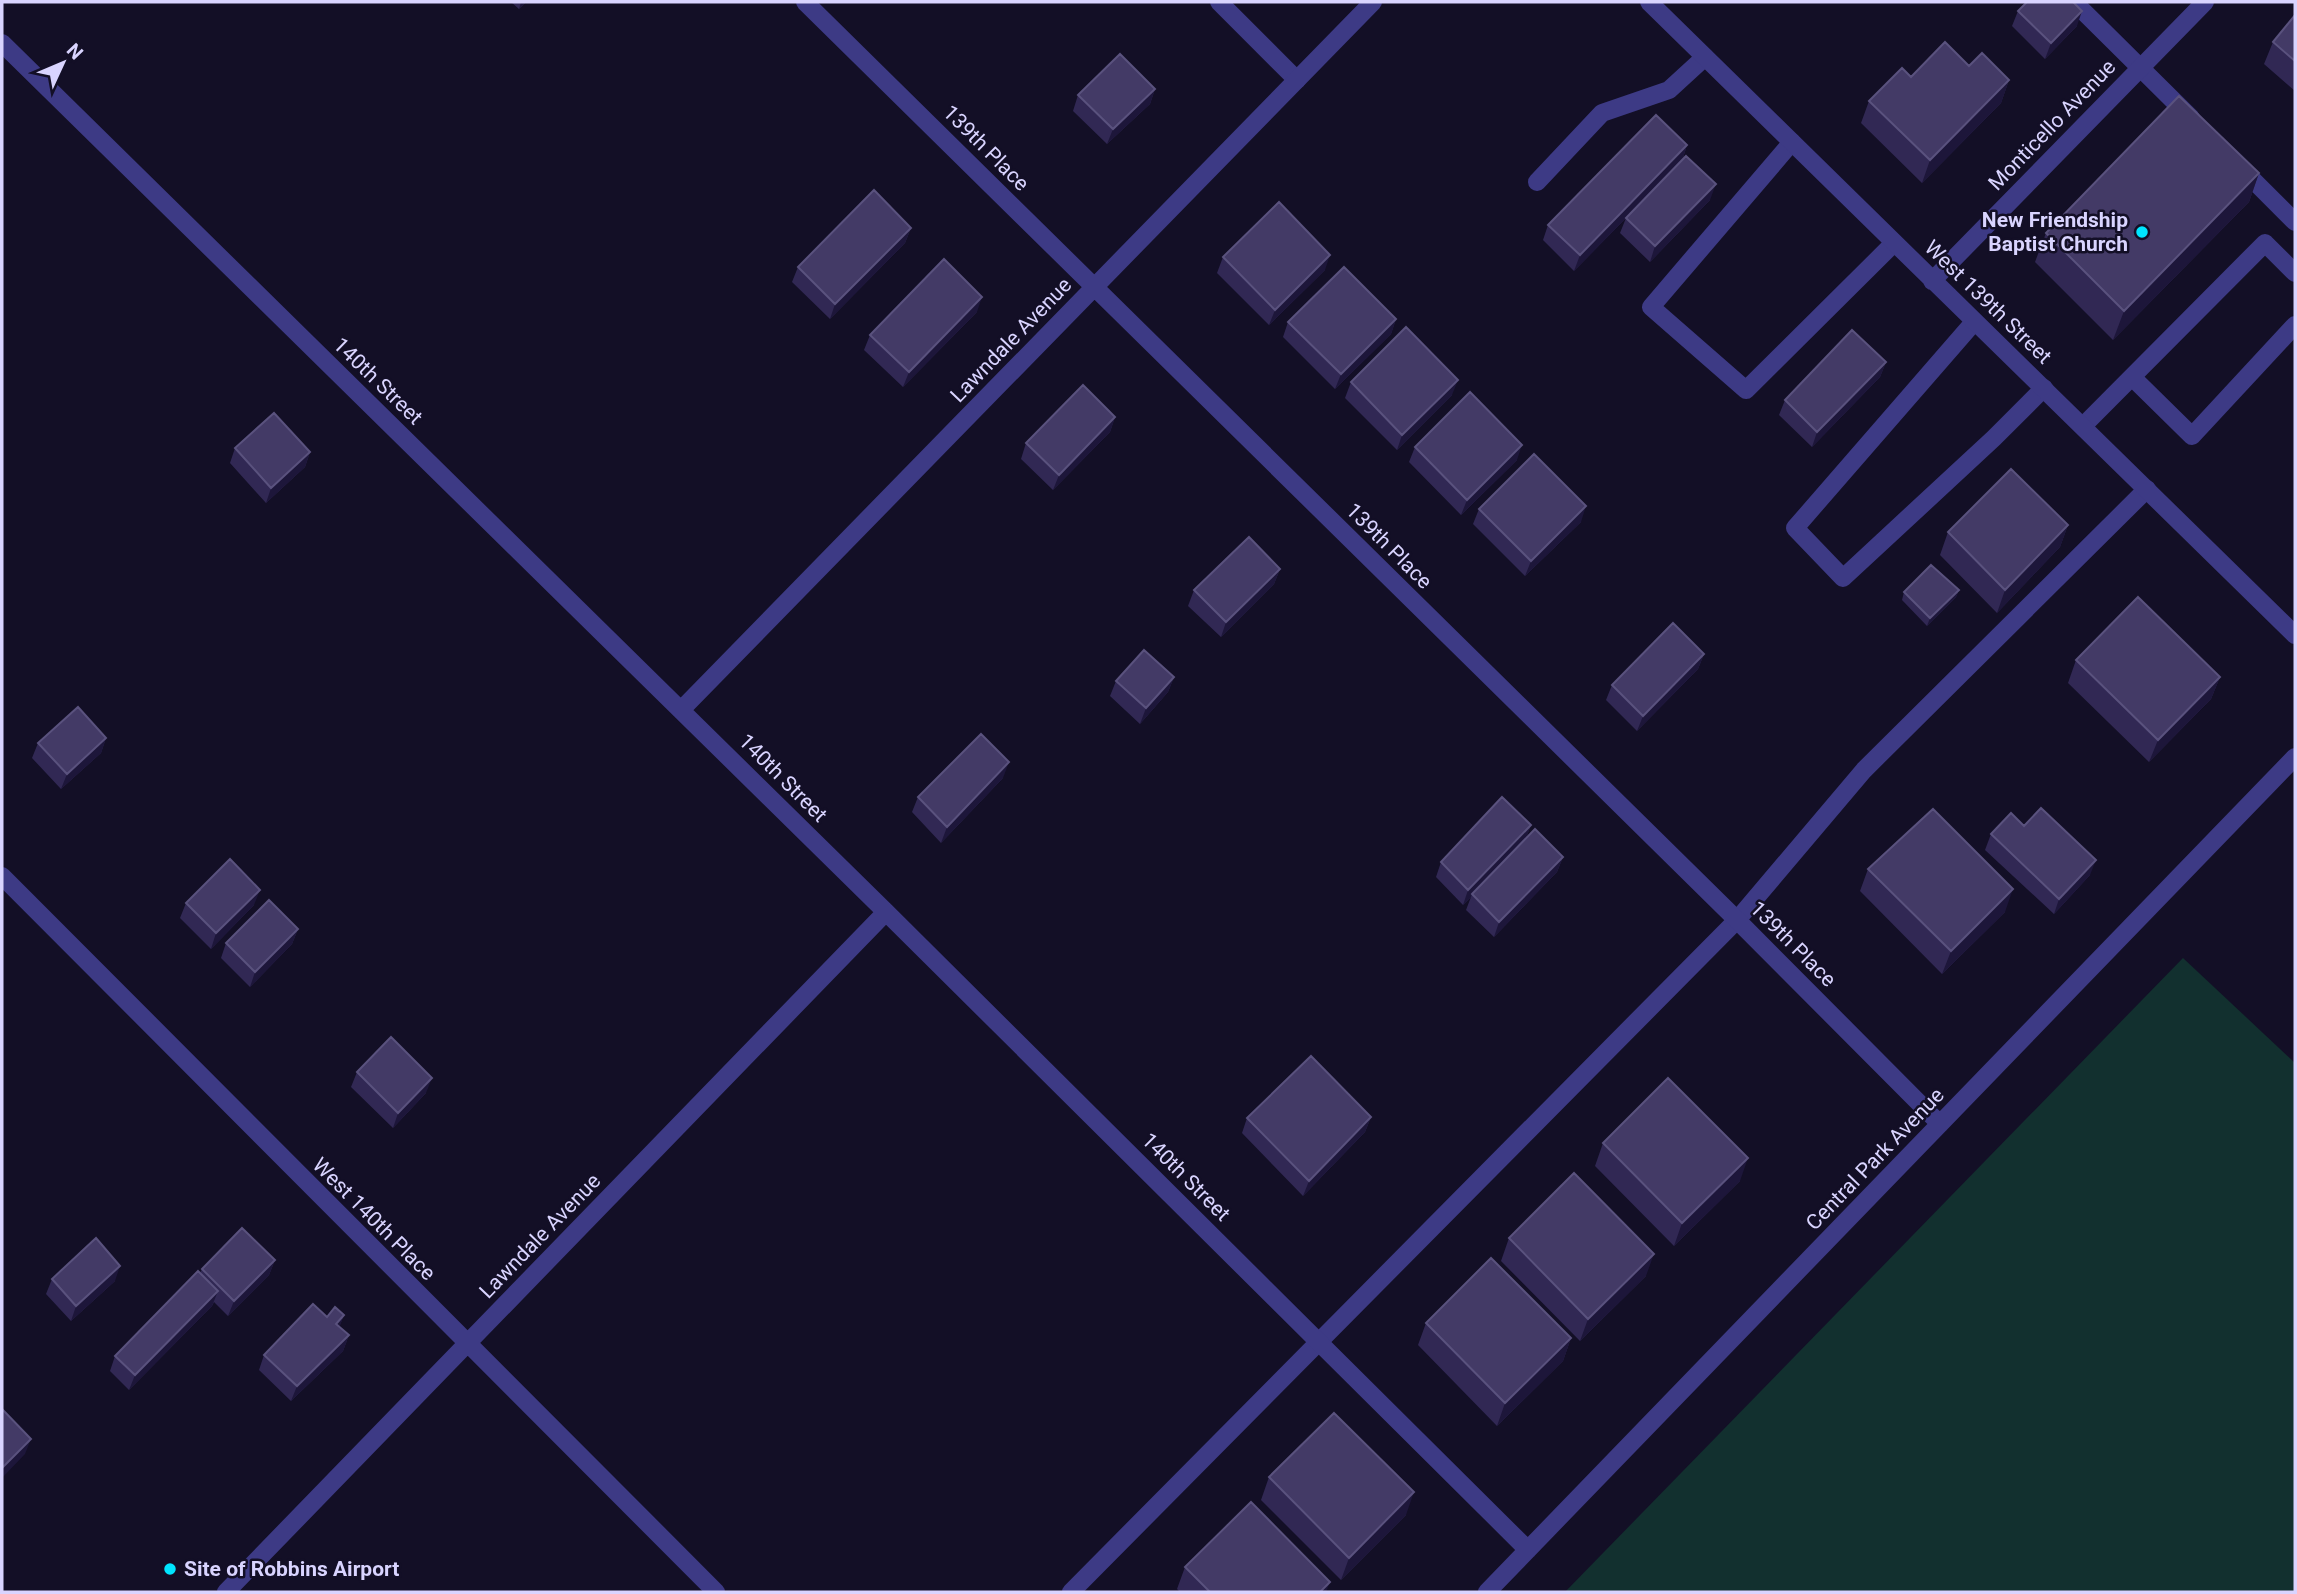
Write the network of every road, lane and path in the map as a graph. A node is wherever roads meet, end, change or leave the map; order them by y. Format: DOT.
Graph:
graph roads {
  1 [pos="805,2"];
  2 [pos="1219,2"];
  3 [pos="1373,2"];
  4 [pos="1649,2"];
  5 [pos="2074,2"];
  6 [pos="2206,2"];
  7 [pos="2,43"];
  8 [pos="1705,57"];
  9 [pos="2140,68"];
  10 [pos="1297,80"];
  11 [pos="2208,135"];
  12 [pos="1792,142"];
  13 [pos="2228,155"];
  14 [pos="1537,182"];
  15 [pos="2295,222"];
  16 [pos="1894,243"];
  17 [pos="2295,273"];
  18 [pos="1932,281"];
  19 [pos="1094,287"];
  20 [pos="1974,322"];
  21 [pos="2295,325"];
  22 [pos="2132,377"];
  23 [pos="2044,388"];
  24 [pos="2082,426"];
  25 [pos="2147,489"];
  26 [pos="2295,635"];
  27 [pos="681,710"];
  28 [pos="2295,757"];
  29 [pos="2,876"];
  30 [pos="886,912"];
  31 [pos="1737,920"];
  32 [pos="1940,1124"];
  33 [pos="1321,1342"];
  34 [pos="467,1344"];
  35 [pos="1528,1550"];
  36 [pos="226,1592"];
  37 [pos="716,1592"];
  38 [pos="1070,1592"];
  39 [pos="1487,1592"];
  1 -- 19 [label="street, 139th Place"];
  2 -- 10 [label="street"];
  3 -- 10 [label="street, Lawndale Avenue"];
  4 -- 8 [label="street, West 139th Street"];
  5 -- 9 [label="street"];
  6 -- 9 [label="street, Monticello Avenue"];
  7 -- 27 [label="street, 140th Street"];
  8 -- 12 [label="street, West 139th Street"];
  8 -- 14 [label="street"];
  9 -- 11 [label="street"];
  9 -- 18 [label="street, Monticello Avenue"];
  10 -- 19 [label="street, Lawndale Avenue"];
  12 -- 16 [label="street, West 139th Street"];
  12 -- 16 [label="street"];
  13 -- 15 [label="street"];
  16 -- 18 [label="street, West 139th Street"];
  17 -- 22 [label="street"];
  18 -- 20 [label="street, West 139th Street"];
  19 -- 27 [label="street, Lawndale Avenue"];
  19 -- 31 [label="street, 139th Place"];
  20 -- 23 [label="street, West 139th Street"];
  20 -- 23 [label="street"];
  21 -- 22 [label="street"];
  22 -- 24 [label="street"];
  23 -- 24 [label="street, West 139th Street"];
  24 -- 25 [label="street, West 139th Street"];
  25 -- 26 [label="street, West 139th Street"];
  25 -- 31 [label="street"];
  27 -- 30 [label="street, 140th Street"];
  28 -- 32 [label="street, Central Park Avenue"];
  29 -- 34 [label="street, West 140th Place"];
  30 -- 33 [label="street, 140th Street"];
  30 -- 34 [label="street, Lawndale Avenue"];
  31 -- 32 [label="street, 139th Place"];
  31 -- 33 [label="street"];
  32 -- 35 [label="street, Central Park Avenue"];
  33 -- 35 [label="street, 140th Street"];
  33 -- 38 [label="street"];
  34 -- 36 [label="street, Lawndale Avenue"];
  34 -- 37 [label="street, West 140th Place"];
  35 -- 39 [label="street, Central Park Avenue"];
}
